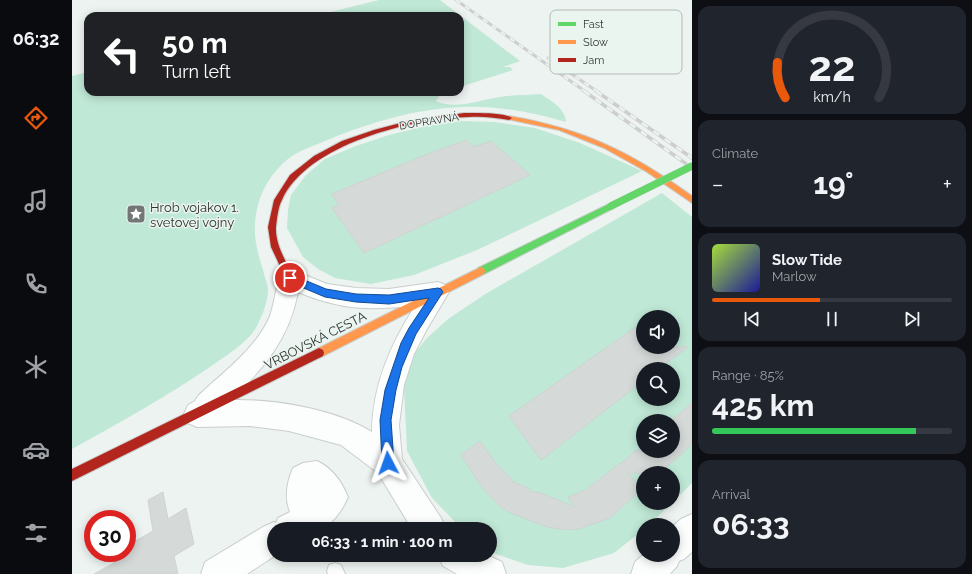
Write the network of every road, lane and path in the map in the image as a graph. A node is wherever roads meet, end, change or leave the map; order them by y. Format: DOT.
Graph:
graph roads {
  1 [pos="692,166"];
  2 [pos="692,200"];
  3 [pos="290,278"];
  4 [pos="438,292"];
  5 [pos="197,414"];
  6 [pos="388,463"];
  7 [pos="72,475"];
  8 [pos="426,522"];
  9 [pos="692,530"];
  10 [pos="680,541"];
  11 [pos="267,542"];
  12 [pos="467,562"];
  13 [pos="659,562"];
  14 [pos="217,574"];
  15 [pos="490,574"];
  16 [pos="647,574"];
  1 -- 4 [label="street, VRBOVSKÁ CESTA, bridge"];
  2 -- 3 [label="street, DOPRAVNÁ"];
  3 -- 4 [label="street"];
  3 -- 5 [label="street"];
  4 -- 5 [label="street, VRBOVSKÁ CESTA"];
  4 -- 6 [label="street"];
  5 -- 6 [label="street"];
  5 -- 7 [label="street, VRBOVSKÁ CESTA"];
  6 -- 8 [label="street"];
  9 -- 10 [label="street"];
  11 -- 14 [label="street"];
  12 -- 15 [label="street"];
  13 -- 16 [label="street"];
}
